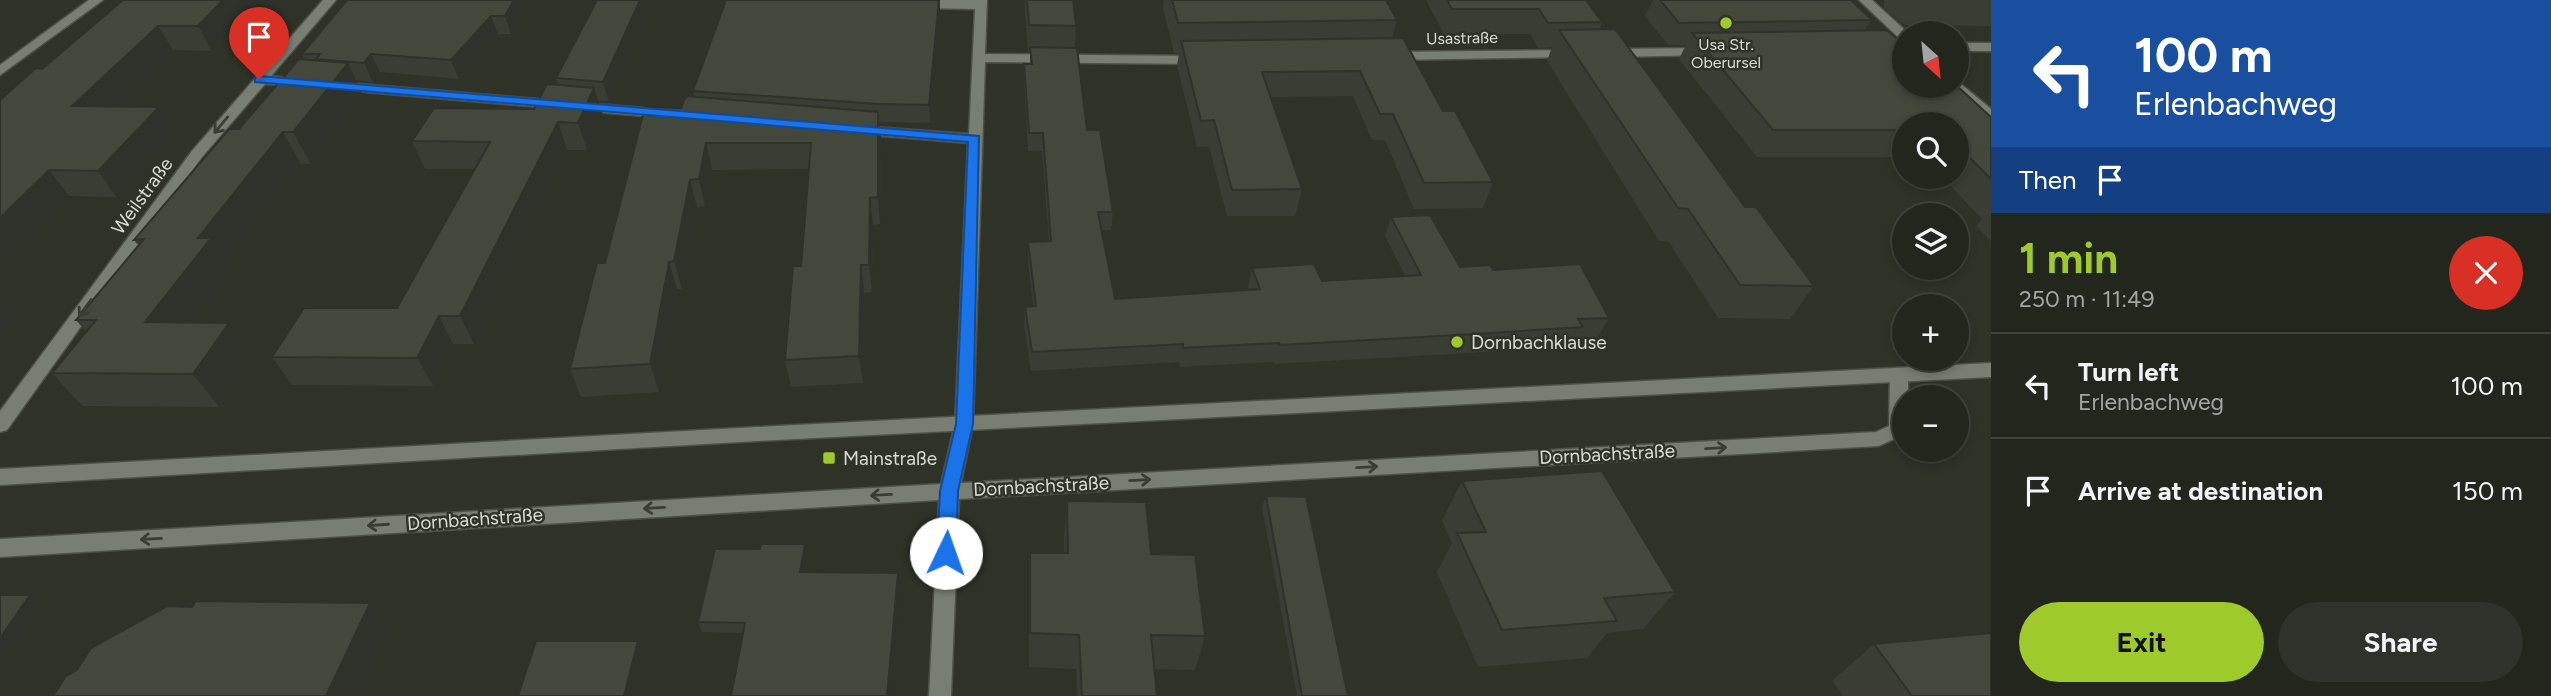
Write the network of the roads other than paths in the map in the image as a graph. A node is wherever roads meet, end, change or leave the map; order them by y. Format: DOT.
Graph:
graph roads {
  1 [pos="97,0"];
  2 [pos="330,0"];
  3 [pos="1865,0"];
  4 [pos="981,2"];
  5 [pos="902,4"];
  6 [pos="1892,25"];
  7 [pos="1969,47"];
  8 [pos="1991,47"];
  9 [pos="1721,52"];
  10 [pos="1371,57"];
  11 [pos="978,58"];
  12 [pos="1211,60"];
  13 [pos="0,71"];
  14 [pos="259,79"];
  15 [pos="1969,96"];
  16 [pos="682,115"];
  17 [pos="1991,116"];
  18 [pos="845,129"];
  19 [pos="974,139"];
  20 [pos="1991,370"];
  21 [pos="1899,374"];
  22 [pos="964,424"];
  23 [pos="0,425"];
  24 [pos="0,477"];
  25 [pos="949,491"];
  26 [pos="0,548"];
  27 [pos="940,696"];
  1 -- 13 [label="street"];
  2 -- 14 [label="street, Weilstraße"];
  3 -- 6 [label="street"];
  4 -- 5 [label="street"];
  4 -- 11 [label="street"];
  7 -- 8 [label="street"];
  9 -- 10 [label="street, Usastraße"];
  11 -- 12 [label="street"];
  11 -- 19 [label="street"];
  14 -- 16 [label="street"];
  14 -- 23 [label="street, Weilstraße, one-way"];
  15 -- 17 [label="street"];
  18 -- 19 [label="street"];
  19 -- 22 [label="street"];
  20 -- 21 [label="street"];
  21 -- 22 [label="street"];
  25 -- 21 [label="street, Dornbachstraße, one-way"];
  22 -- 24 [label="street"];
  22 -- 25 [label="street"];
  25 -- 26 [label="street, Dornbachstraße, one-way"];
  25 -- 27 [label="street"];
}
